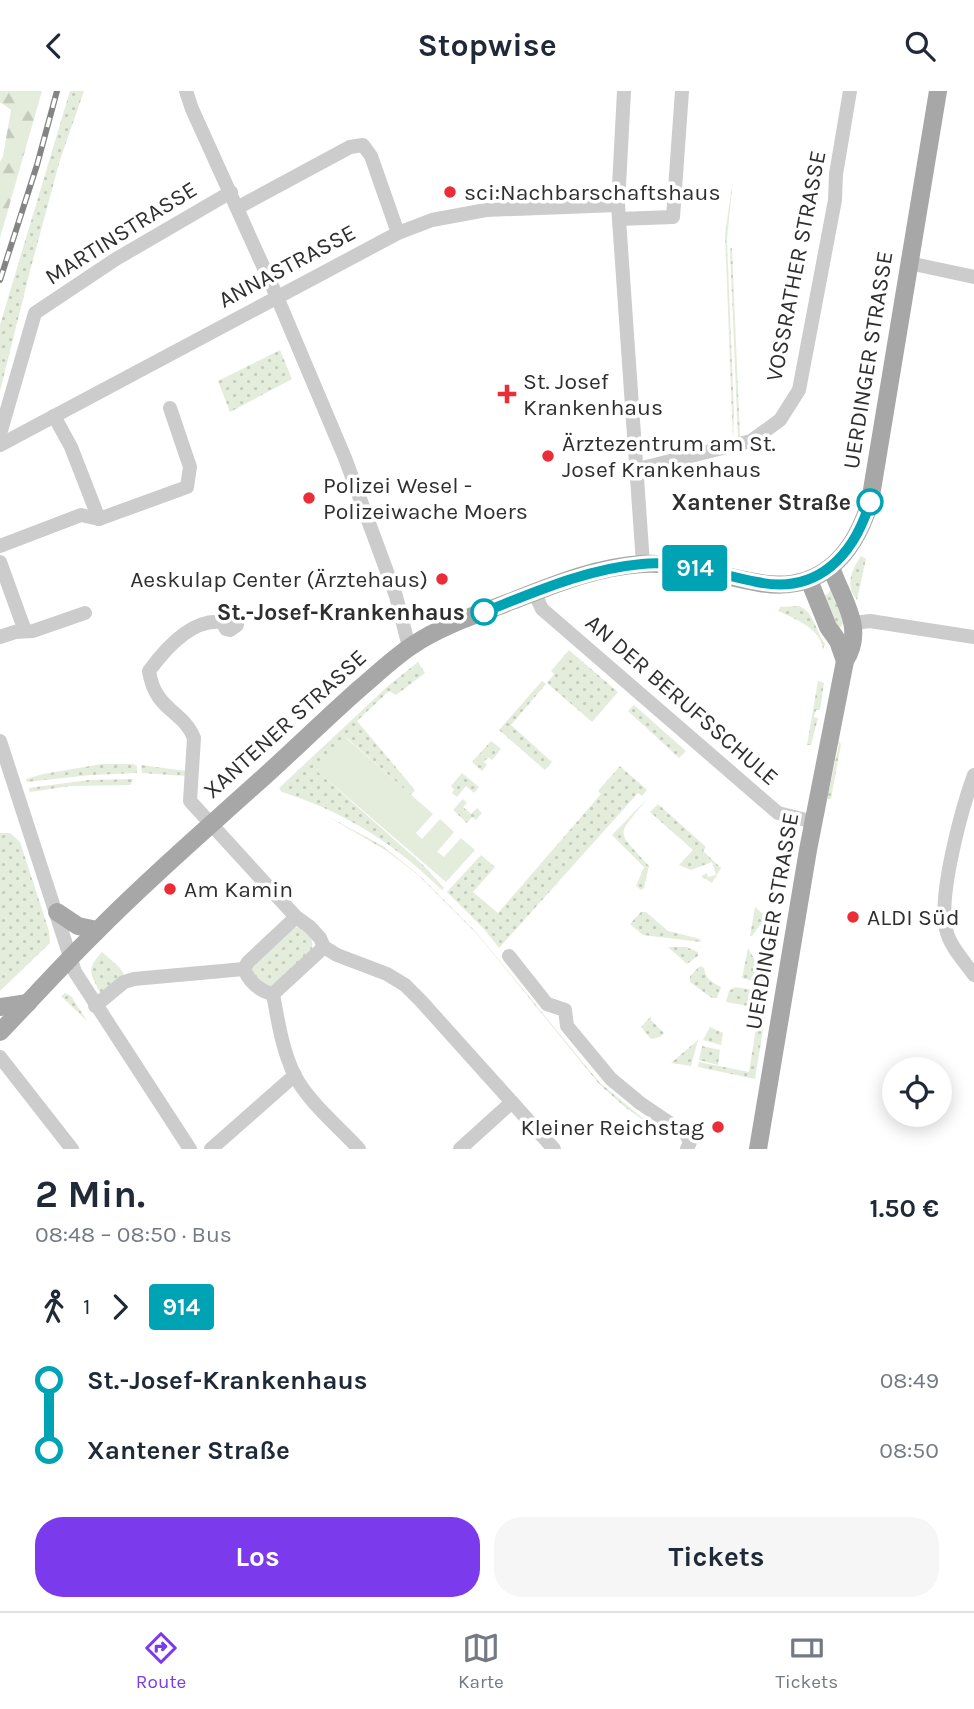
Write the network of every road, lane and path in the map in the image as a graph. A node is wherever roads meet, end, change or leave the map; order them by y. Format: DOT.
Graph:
graph roads {
  1 [pos="186,91"];
  2 [pos="624,91"];
  3 [pos="682,91"];
  4 [pos="850,91"];
  5 [pos="938,91"];
  6 [pos="231,193"];
  7 [pos="237,208"];
  8 [pos="618,212"];
  9 [pos="398,233"];
  10 [pos="909,263"];
  11 [pos="974,277"];
  12 [pos="277,297"];
  13 [pos="170,408"];
  14 [pos="54,417"];
  15 [pos="0,434"];
  16 [pos="0,445"];
  17 [pos="638,469"];
  18 [pos="99,519"];
  19 [pos="0,546"];
  20 [pos="0,562"];
  21 [pos="643,564"];
  22 [pos="831,567"];
  23 [pos="809,580"];
  24 [pos="534,592"];
  25 [pos="85,613"];
  26 [pos="222,622"];
  27 [pos="854,623"];
  28 [pos="25,631"];
  29 [pos="835,635"];
  30 [pos="0,637"];
  31 [pos="974,637"];
  32 [pos="409,647"];
  33 [pos="845,661"];
  34 [pos="0,741"];
  35 [pos="974,775"];
  36 [pos="814,822"];
  37 [pos="211,824"];
  38 [pos="57,912"];
  39 [pos="296,917"];
  40 [pos="97,930"];
  41 [pos="324,947"];
  42 [pos="509,956"];
  43 [pos="70,957"];
  44 [pos="244,969"];
  45 [pos="974,975"];
  46 [pos="273,994"];
  47 [pos="28,1003"];
  48 [pos="95,1006"];
  49 [pos="0,1007"];
  50 [pos="0,1032"];
  51 [pos="0,1058"];
  52 [pos="295,1075"];
  53 [pos="512,1102"];
  54 [pos="72,1149"];
  55 [pos="190,1149"];
  56 [pos="211,1149"];
  57 [pos="359,1149"];
  58 [pos="460,1149"];
  59 [pos="554,1149"];
  60 [pos="687,1149"];
  61 [pos="758,1149"];
  1 -- 6 [label="street"];
  2 -- 8 [label="street"];
  3 -- 8 [label="street, ANNASTRASSE"];
  4 -- 17 [label="street, VOSSRATHER STRASSE"];
  5 -- 10 [label="main road, UERDINGER STRASSE"];
  6 -- 7 [label="street"];
  6 -- 15 [label="street, MARTINSTRASSE"];
  7 -- 9 [label="street"];
  7 -- 12 [label="street"];
  8 -- 9 [label="street, ANNASTRASSE"];
  8 -- 17 [label="street"];
  9 -- 12 [label="street, ANNASTRASSE"];
  10 -- 11 [label="street"];
  10 -- 22 [label="main road, UERDINGER STRASSE"];
  12 -- 14 [label="street, ANNASTRASSE"];
  12 -- 32 [label="street"];
  13 -- 18 [label="street"];
  14 -- 16 [label="street, ANNASTRASSE"];
  14 -- 18 [label="street"];
  17 -- 21 [label="street"];
  18 -- 19 [label="street"];
  20 -- 28 [label="street"];
  21 -- 23 [label="main road, XANTENER STRASSE"];
  21 -- 24 [label="main road, XANTENER STRASSE"];
  22 -- 23 [label="main road, XANTENER STRASSE"];
  22 -- 27 [label="main road"];
  23 -- 29 [label="main road"];
  24 -- 32 [label="main road, XANTENER STRASSE"];
  24 -- 36 [label="street, AN DER BERUFSSCHULE"];
  25 -- 28 [label="street"];
  26 -- 37 [label="street"];
  27 -- 29 [label="main road"];
  27 -- 31 [label="street"];
  27 -- 33 [label="main road, UERDINGER STRASSE"];
  28 -- 30 [label="street"];
  29 -- 33 [label="main road"];
  32 -- 37 [label="main road, XANTENER STRASSE"];
  33 -- 36 [label="main road, UERDINGER STRASSE"];
  34 -- 38 [label="street"];
  35 -- 45 [label="street"];
  36 -- 61 [label="main road, UERDINGER STRASSE"];
  37 -- 39 [label="street"];
  37 -- 40 [label="main road, XANTENER STRASSE"];
  38 -- 40 [label="main road"];
  38 -- 43 [label="street"];
  39 -- 41 [label="street"];
  39 -- 44 [label="street"];
  40 -- 43 [label="main road, XANTENER STRASSE"];
  41 -- 46 [label="street"];
  41 -- 53 [label="street"];
  42 -- 60 [label="street"];
  43 -- 47 [label="main road, XANTENER STRASSE"];
  43 -- 48 [label="street"];
  44 -- 46 [label="street"];
  44 -- 48 [label="street"];
  46 -- 52 [label="street"];
  47 -- 49 [label="main road"];
  47 -- 50 [label="main road, XANTENER STRASSE"];
  48 -- 55 [label="street"];
  51 -- 54 [label="street"];
  52 -- 56 [label="street"];
  52 -- 57 [label="street"];
  53 -- 58 [label="street"];
  53 -- 59 [label="street"];
}
